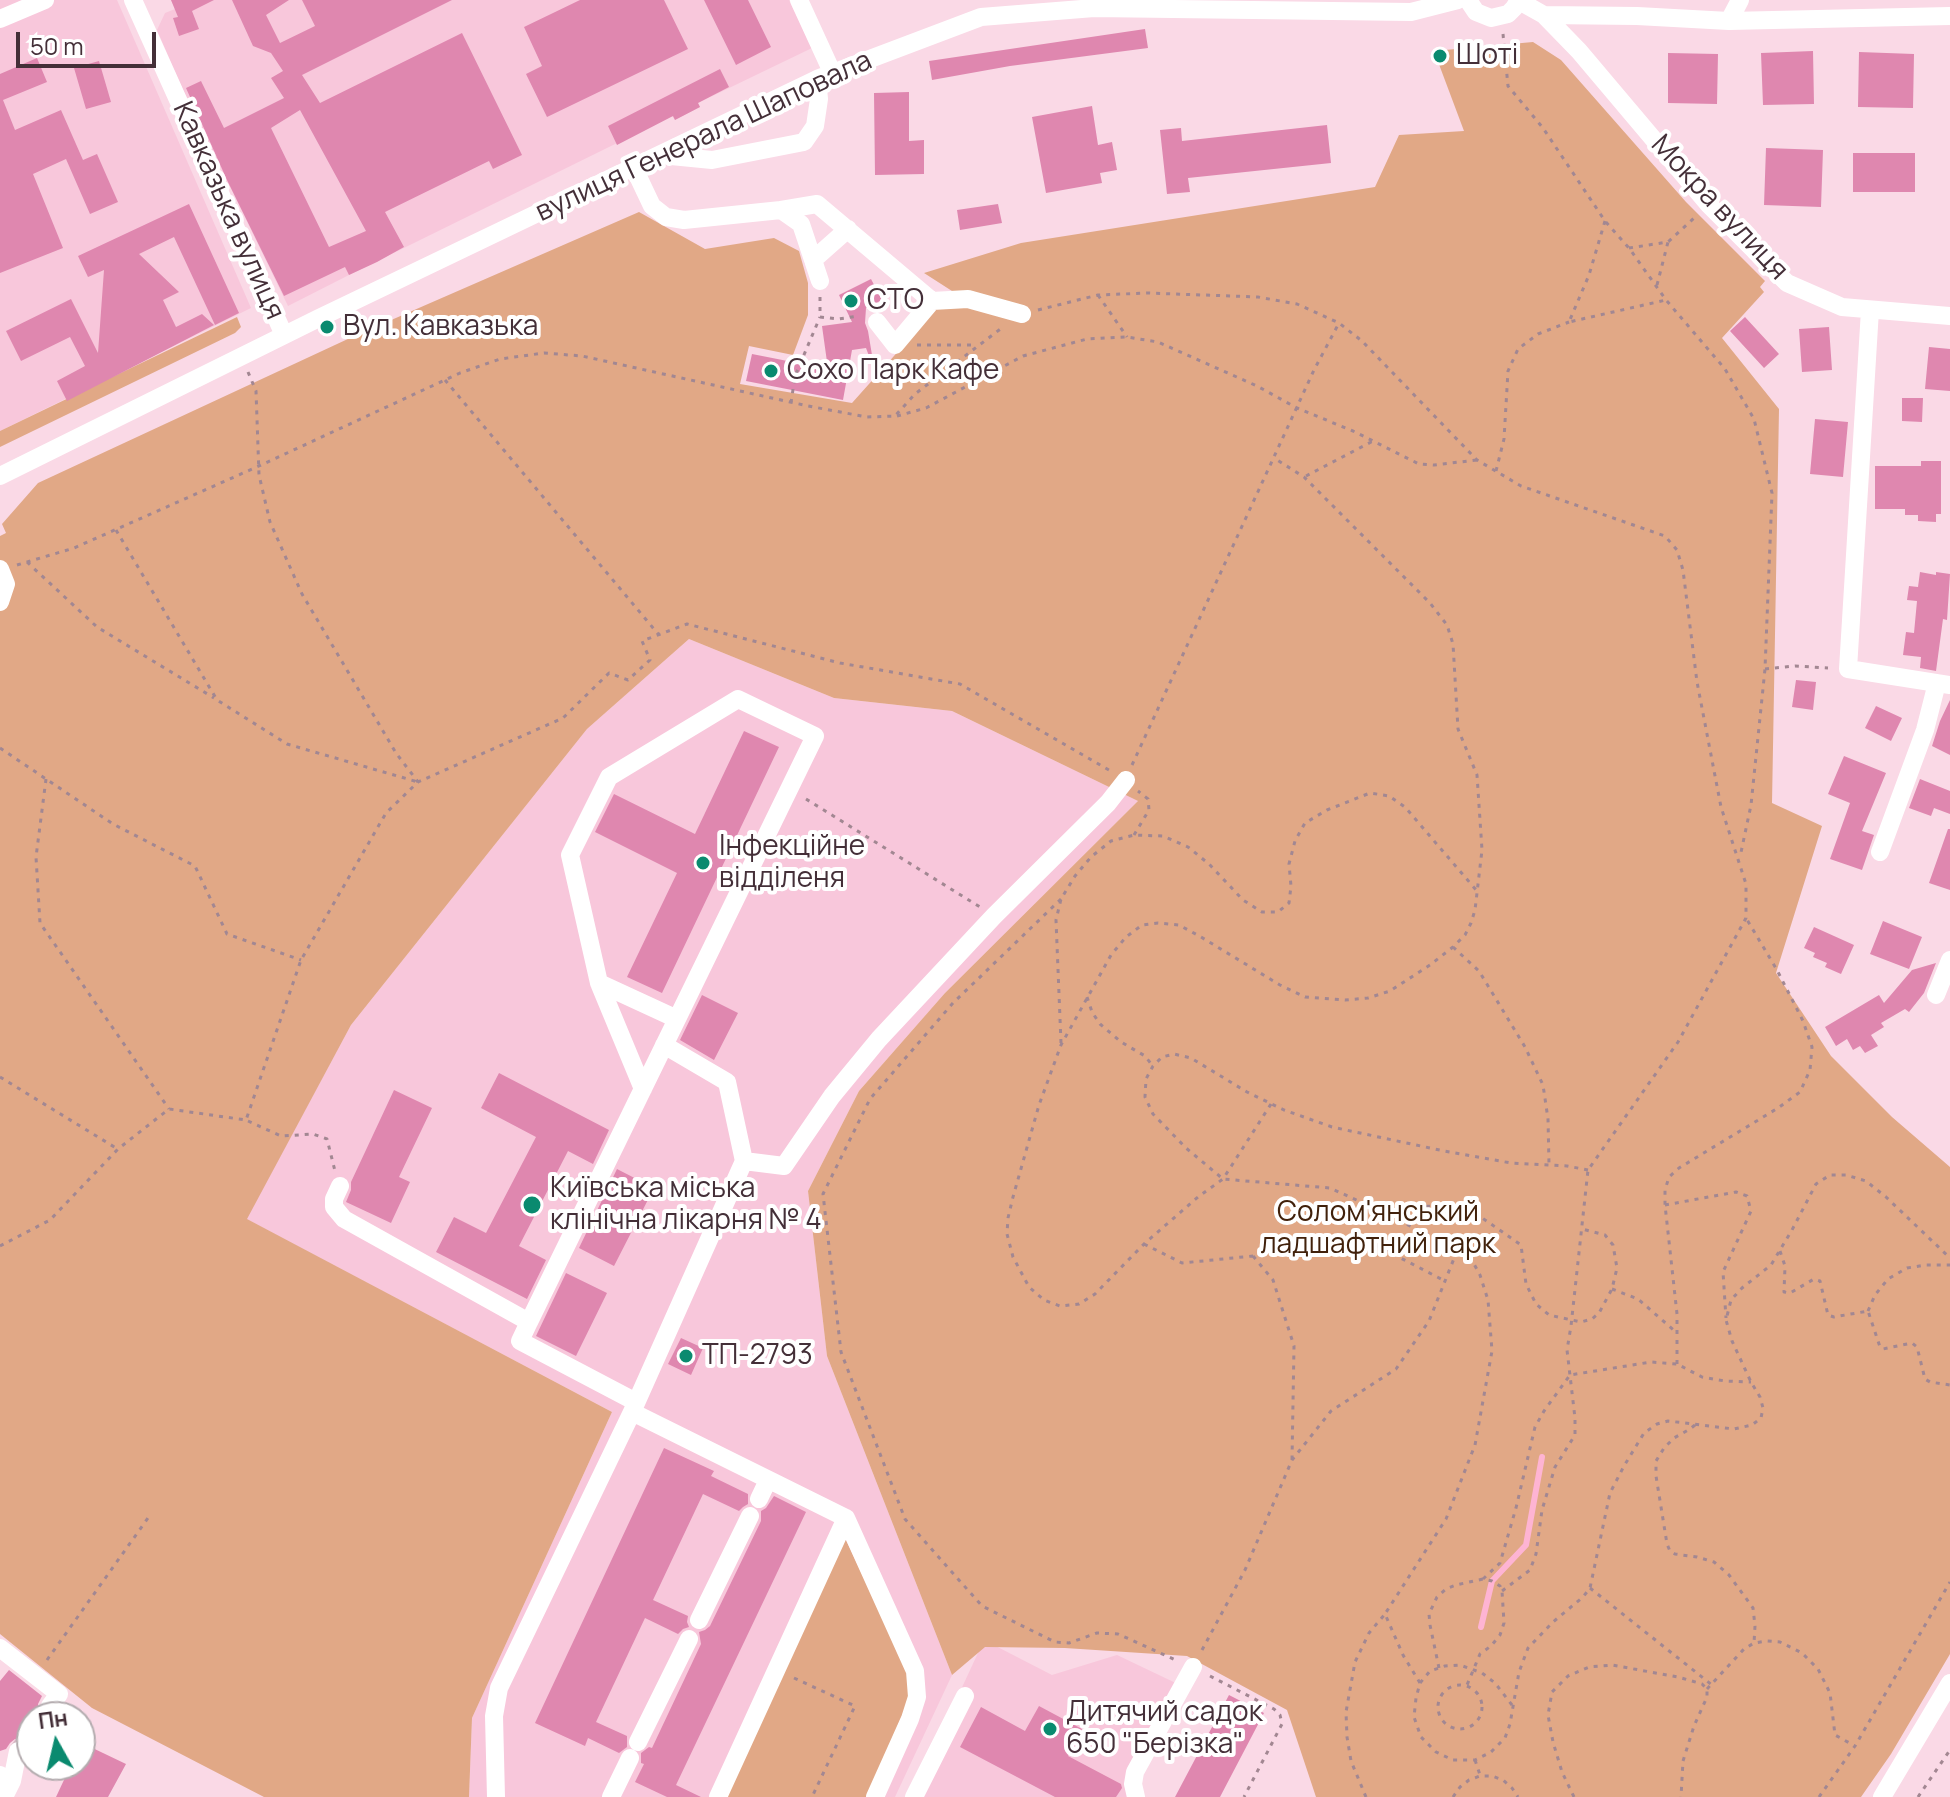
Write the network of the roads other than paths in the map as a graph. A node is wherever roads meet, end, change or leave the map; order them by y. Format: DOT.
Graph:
graph roads {
  1 [pos="45,0"];
  2 [pos="133,0"];
  3 [pos="799,0"];
  4 [pos="1458,0"];
  5 [pos="1468,0"];
  6 [pos="1519,0"];
  7 [pos="1740,0"];
  8 [pos="1095,4"];
  9 [pos="1249,4"];
  10 [pos="978,9"];
  11 [pos="1544,15"];
  12 [pos="1950,16"];
  13 [pos="0,19"];
  14 [pos="1729,21"];
  15 [pos="824,76"];
  16 [pos="658,155"];
  17 [pos="634,168"];
  18 [pos="781,210"];
  19 [pos="848,229"];
  20 [pos="813,260"];
  21 [pos="820,281"];
  22 [pos="932,301"];
  23 [pos="1870,310"];
  24 [pos="1022,314"];
  25 [pos="1950,316"];
  26 [pos="877,322"];
  27 [pos="284,335"];
  28 [pos="0,476"];
  29 [pos="0,570"];
  30 [pos="0,602"];
  31 [pos="1943,684"];
  32 [pos="1126,780"];
  33 [pos="1880,852"];
  34 [pos="1950,960"];
  35 [pos="599,983"];
  36 [pos="1936,995"];
  37 [pos="677,1019"];
  38 [pos="664,1045"];
  39 [pos="643,1089"];
  40 [pos="744,1161"];
  41 [pos="340,1186"];
  42 [pos="529,1322"];
  43 [pos="634,1407"];
  44 [pos="768,1480"];
  45 [pos="846,1518"];
  46 [pos="699,1620"];
  47 [pos="689,1639"];
  48 [pos="0,1648"];
  49 [pos="1193,1667"];
  50 [pos="1950,1683"];
  51 [pos="965,1696"];
  52 [pos="54,1701"];
  53 [pos="16,1756"];
  54 [pos="5,1785"];
  55 [pos="496,1797"];
  56 [pos="611,1797"];
  57 [pos="718,1797"];
  58 [pos="875,1797"];
  59 [pos="914,1797"];
  60 [pos="1136,1797"];
  61 [pos="1882,1797"];
  1 -- 13 [label="street"];
  2 -- 27 [label="street, Кавказька вулиця"];
  3 -- 15 [label="street"];
  4 -- 9 [label="street, вулиця Генерала Шаповала"];
  5 -- 6 [label="street"];
  6 -- 11 [label="street"];
  7 -- 14 [label="street"];
  8 -- 9 [label="street, вулиця Генерала Шаповала"];
  8 -- 10 [label="street, вулиця Генерала Шаповала"];
  10 -- 15 [label="street, вулиця Генерала Шаповала"];
  11 -- 14 [label="street"];
  11 -- 23 [label="street, Мокра вулиця"];
  12 -- 14 [label="street"];
  15 -- 16 [label="street, вулиця Генерала Шаповала"];
  15 -- 16 [label="street"];
  16 -- 17 [label="street, вулиця Генерала Шаповала"];
  17 -- 18 [label="street"];
  17 -- 27 [label="street, вулиця Генерала Шаповала"];
  18 -- 19 [label="street"];
  18 -- 20 [label="street"];
  19 -- 20 [label="street"];
  19 -- 22 [label="street"];
  20 -- 21 [label="street"];
  22 -- 24 [label="street"];
  22 -- 26 [label="street"];
  23 -- 25 [label="street, Мокра вулиця"];
  23 -- 31 [label="street"];
  27 -- 28 [label="street, вулиця Генерала Шаповала"];
  29 -- 30 [label="street"];
  31 -- 33 [label="street"];
  32 -- 40 [label="street"];
  34 -- 36 [label="street"];
  35 -- 37 [label="street"];
  35 -- 37 [label="street"];
  35 -- 39 [label="street"];
  37 -- 38 [label="street"];
  38 -- 39 [label="street"];
  38 -- 40 [label="street"];
  39 -- 42 [label="street"];
  40 -- 43 [label="street"];
  41 -- 42 [label="street"];
  42 -- 43 [label="street"];
  43 -- 44 [label="street"];
  43 -- 55 [label="street"];
  44 -- 45 [label="street"];
  44 -- 46 [label="street"];
  45 -- 57 [label="street"];
  45 -- 58 [label="street"];
  47 -- 56 [label="street"];
  48 -- 52 [label="street"];
  49 -- 60 [label="street"];
  50 -- 61 [label="street"];
  51 -- 59 [label="street"];
  53 -- 54 [label="street"];
}
